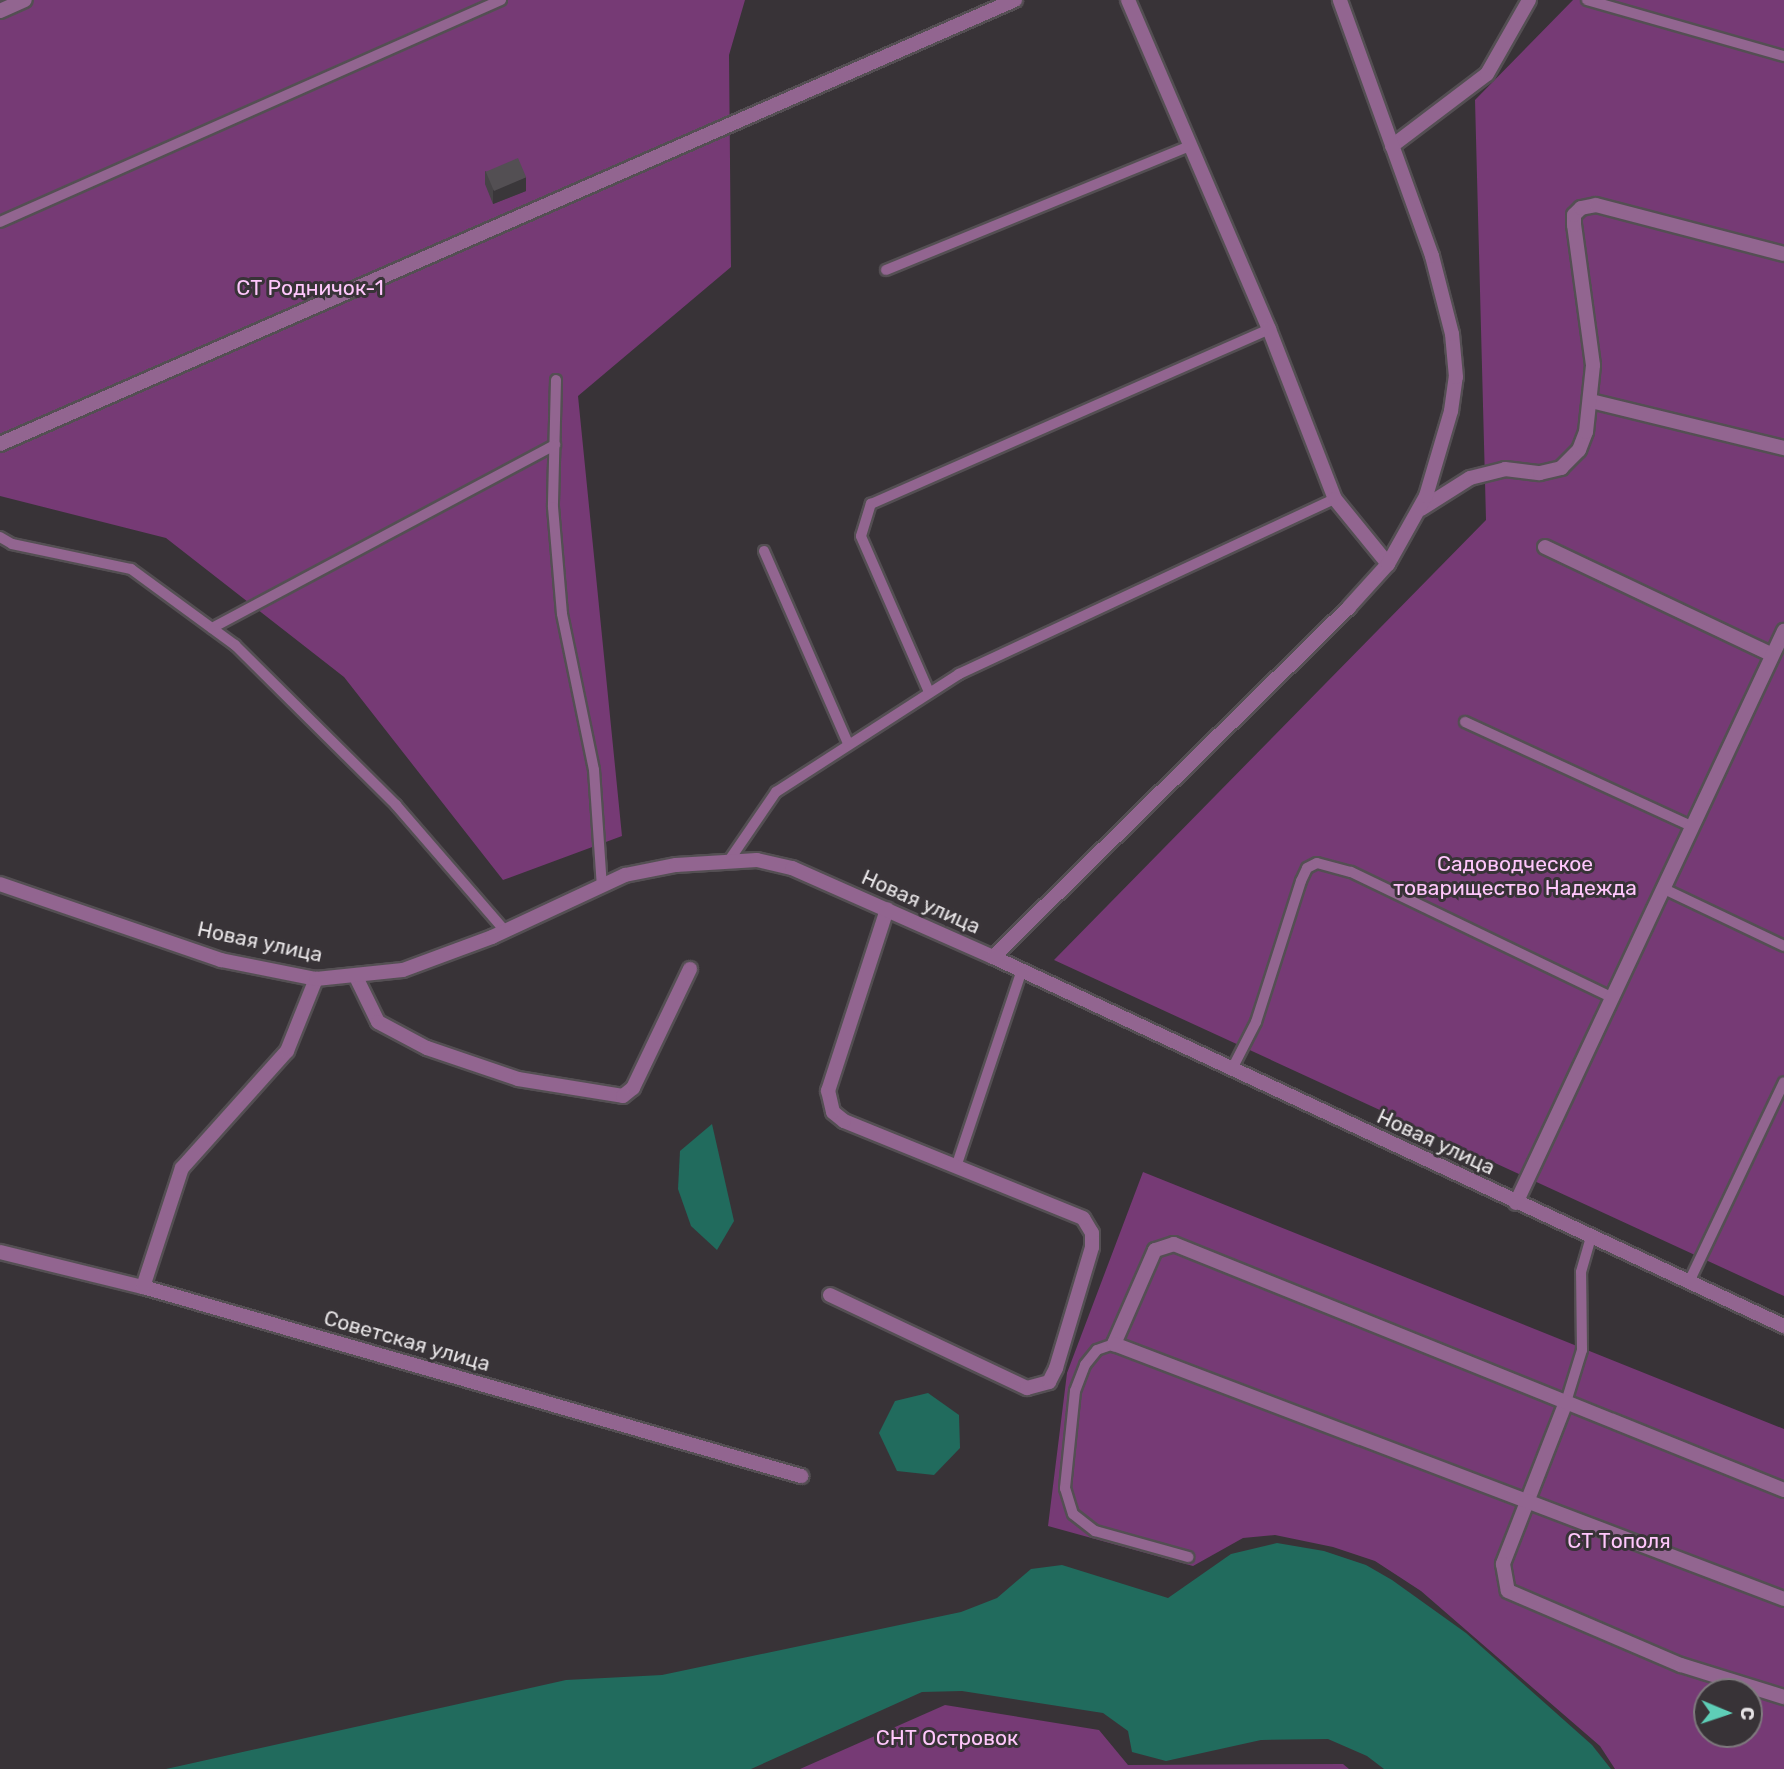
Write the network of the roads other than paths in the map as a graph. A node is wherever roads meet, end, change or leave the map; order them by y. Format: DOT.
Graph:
graph roads {
  1 [pos="25,0"];
  2 [pos="501,0"];
  3 [pos="1015,0"];
  4 [pos="1128,0"];
  5 [pos="1340,0"];
  6 [pos="1528,0"];
  7 [pos="1587,0"];
  8 [pos="0,11"];
  9 [pos="1784,56"];
  10 [pos="1190,146"];
  11 [pos="1392,146"];
  12 [pos="0,222"];
  13 [pos="1784,254"];
  14 [pos="886,270"];
  15 [pos="1269,330"];
  16 [pos="556,380"];
  17 [pos="1591,401"];
  18 [pos="0,444"];
  19 [pos="555,445"];
  20 [pos="1784,448"];
  21 [pos="1335,499"];
  22 [pos="1421,509"];
  23 [pos="0,537"];
  24 [pos="1545,547"];
  25 [pos="764,551"];
  26 [pos="1388,564"];
  27 [pos="212,628"];
  28 [pos="1784,631"];
  29 [pos="1772,655"];
  30 [pos="929,692"];
  31 [pos="1465,722"];
  32 [pos="848,743"];
  33 [pos="1693,827"];
  34 [pos="728,862"];
  35 [pos="0,884"];
  36 [pos="602,886"];
  37 [pos="1664,888"];
  38 [pos="887,909"];
  39 [pos="505,931"];
  40 [pos="1784,946"];
  41 [pos="993,957"];
  42 [pos="690,969"];
  43 [pos="1022,970"];
  44 [pos="356,977"];
  45 [pos="316,979"];
  46 [pos="1613,998"];
  47 [pos="1232,1069"];
  48 [pos="1784,1082"];
  49 [pos="957,1164"];
  50 [pos="1516,1203"];
  51 [pos="1591,1237"];
  52 [pos="0,1252"];
  53 [pos="1689,1282"];
  54 [pos="143,1287"];
  55 [pos="830,1295"];
  56 [pos="1784,1326"];
  57 [pos="1114,1344"];
  58 [pos="1566,1402"];
  59 [pos="801,1476"];
  60 [pos="1784,1490"];
  61 [pos="1527,1503"];
  62 [pos="1188,1558"];
  63 [pos="1784,1599"];
  64 [pos="1784,1697"];
  1 -- 8 [label="street"];
  2 -- 12 [label="lane"];
  3 -- 18 [label="street"];
  4 -- 10 [label="street"];
  5 -- 11 [label="street"];
  6 -- 11 [label="street"];
  7 -- 9 [label="lane"];
  10 -- 14 [label="lane"];
  10 -- 15 [label="street"];
  11 -- 22 [label="street"];
  13 -- 17 [label="street"];
  15 -- 21 [label="street"];
  15 -- 30 [label="lane"];
  16 -- 19 [label="lane"];
  17 -- 20 [label="street"];
  17 -- 22 [label="street"];
  19 -- 27 [label="lane"];
  19 -- 36 [label="lane"];
  21 -- 26 [label="street"];
  21 -- 30 [label="lane"];
  22 -- 26 [label="street"];
  23 -- 27 [label="lane"];
  24 -- 29 [label="street"];
  25 -- 32 [label="lane"];
  26 -- 41 [label="street"];
  27 -- 39 [label="lane"];
  28 -- 29 [label="street"];
  29 -- 33 [label="street"];
  30 -- 32 [label="lane"];
  31 -- 33 [label="lane"];
  32 -- 34 [label="lane"];
  33 -- 37 [label="street"];
  34 -- 36 [label="street, Новая улица"];
  34 -- 38 [label="street, Новая улица"];
  35 -- 45 [label="street, Новая улица"];
  36 -- 39 [label="street, Новая улица"];
  37 -- 40 [label="lane"];
  37 -- 46 [label="street"];
  38 -- 41 [label="street, Новая улица"];
  38 -- 49 [label="street"];
  39 -- 44 [label="street, Новая улица"];
  41 -- 43 [label="street, Новая улица"];
  42 -- 44 [label="street"];
  43 -- 47 [label="street, Новая улица"];
  43 -- 49 [label="lane"];
  44 -- 45 [label="street, Новая улица"];
  45 -- 54 [label="street"];
  46 -- 47 [label="lane"];
  46 -- 50 [label="street"];
  47 -- 50 [label="street, Новая улица"];
  48 -- 53 [label="lane"];
  49 -- 55 [label="street"];
  50 -- 51 [label="street, Новая улица"];
  51 -- 53 [label="street, Новая улица"];
  51 -- 58 [label="lane"];
  52 -- 54 [label="street, Советская улица"];
  53 -- 56 [label="street, Новая улица"];
  54 -- 59 [label="street, Советская улица"];
  57 -- 58 [label="street"];
  57 -- 61 [label="street"];
  57 -- 62 [label="lane"];
  58 -- 60 [label="street"];
  58 -- 61 [label="street"];
  61 -- 63 [label="street"];
  61 -- 64 [label="street"];
}
